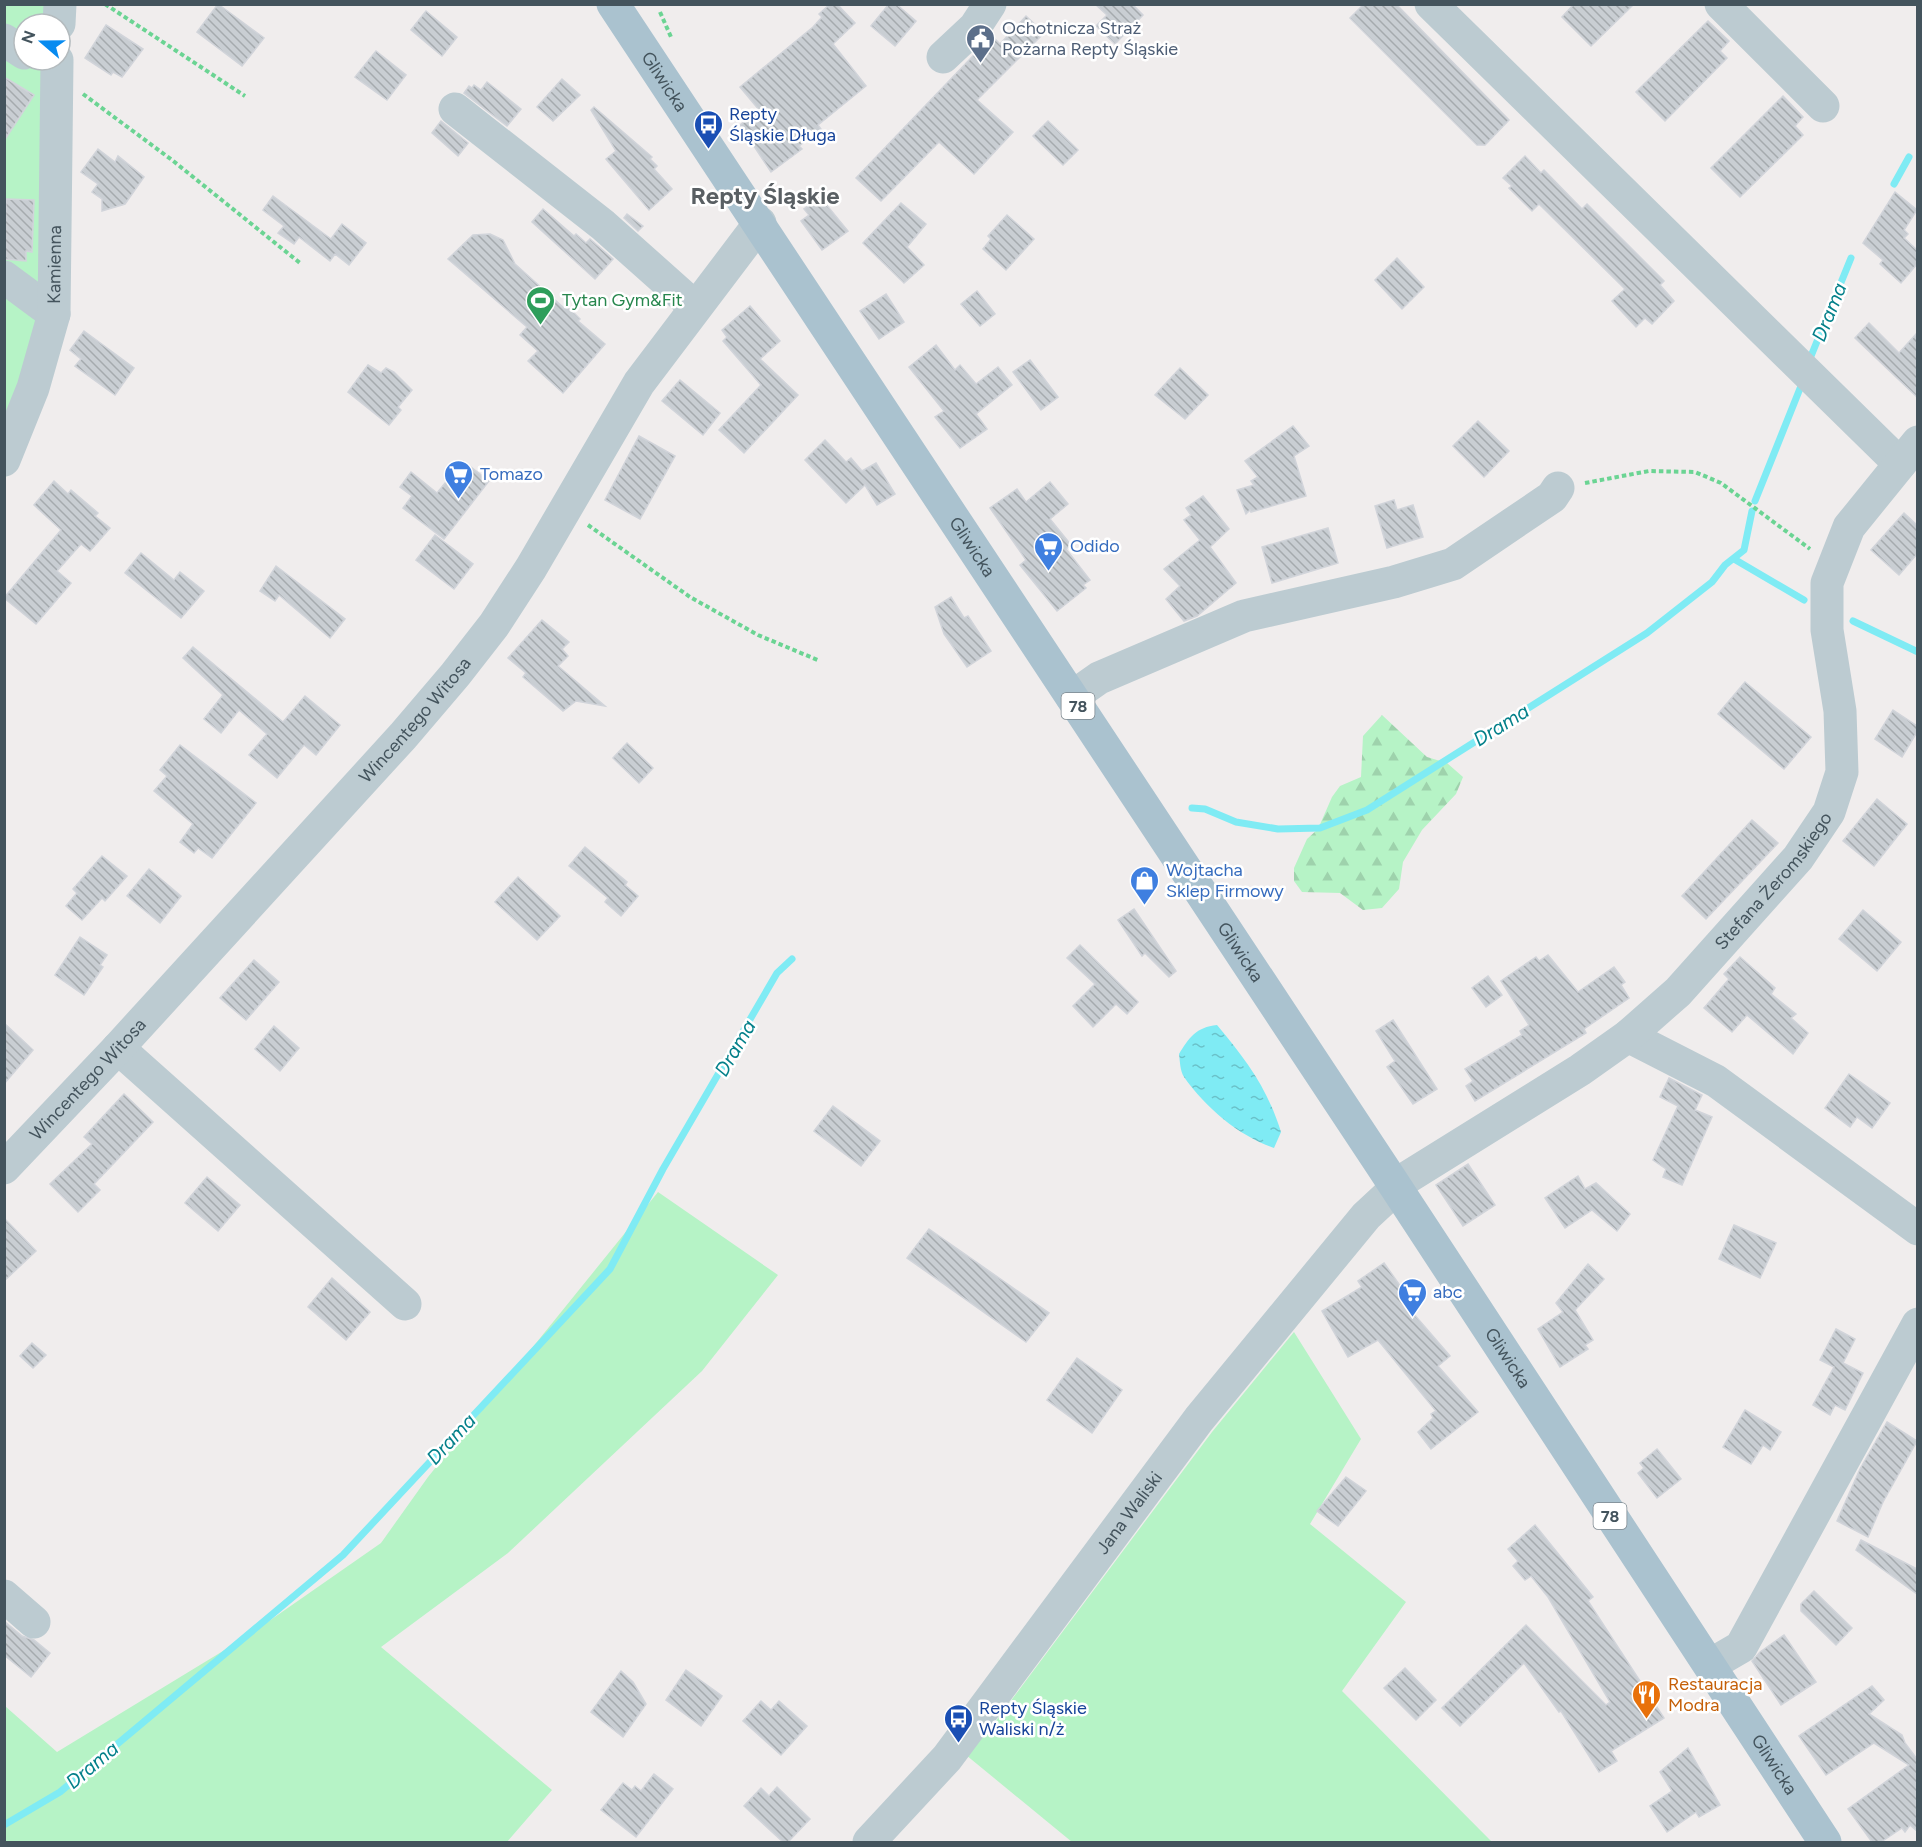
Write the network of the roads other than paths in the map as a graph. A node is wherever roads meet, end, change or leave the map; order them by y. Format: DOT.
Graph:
graph roads {
  1 [pos="613,4"];
  2 [pos="990,4"];
  3 [pos="1431,4"];
  4 [pos="1721,4"];
  5 [pos="943,57"];
  6 [pos="49,72"];
  7 [pos="1823,106"];
  8 [pos="455,109"];
  9 [pos="760,224"];
  10 [pos="4,277"];
  11 [pos="695,308"];
  12 [pos="54,314"];
  13 [pos="1909,453"];
  14 [pos="4,460"];
  15 [pos="1558,488"];
  16 [pos="1072,697"];
  17 [pos="1628,1036"];
  18 [pos="118,1048"];
  19 [pos="4,1167"];
  20 [pos="1396,1188"];
  21 [pos="1917,1229"];
  22 [pos="405,1304"];
  23 [pos="1917,1324"];
  24 [pos="4,1596"];
  25 [pos="34,1622"];
  26 [pos="1710,1665"];
  27 [pos="869,1842"];
  28 [pos="1825,1842"];
  1 -- 9 [label="main road, Gliwicka / 78"];
  2 -- 5 [label="street"];
  3 -- 13 [label="street"];
  4 -- 7 [label="street"];
  6 -- 12 [label="street, Kamienna"];
  8 -- 11 [label="street"];
  9 -- 11 [label="street, Wincentego Witosa"];
  9 -- 16 [label="main road, Gliwicka / 78"];
  10 -- 12 [label="street"];
  11 -- 18 [label="street, Wincentego Witosa"];
  12 -- 14 [label="street, Kamienna"];
  13 -- 17 [label="street, Stefana Żeromskiego"];
  15 -- 16 [label="street"];
  16 -- 20 [label="main road, Gliwicka / 78"];
  17 -- 20 [label="street, Stefana Żeromskiego"];
  17 -- 21 [label="street"];
  18 -- 19 [label="street, Wincentego Witosa"];
  18 -- 22 [label="street"];
  20 -- 26 [label="main road, Gliwicka / 78"];
  20 -- 27 [label="street, Jana Waliski"];
  23 -- 26 [label="street"];
  24 -- 25 [label="street"];
  26 -- 28 [label="main road, Gliwicka / 78"];
}
